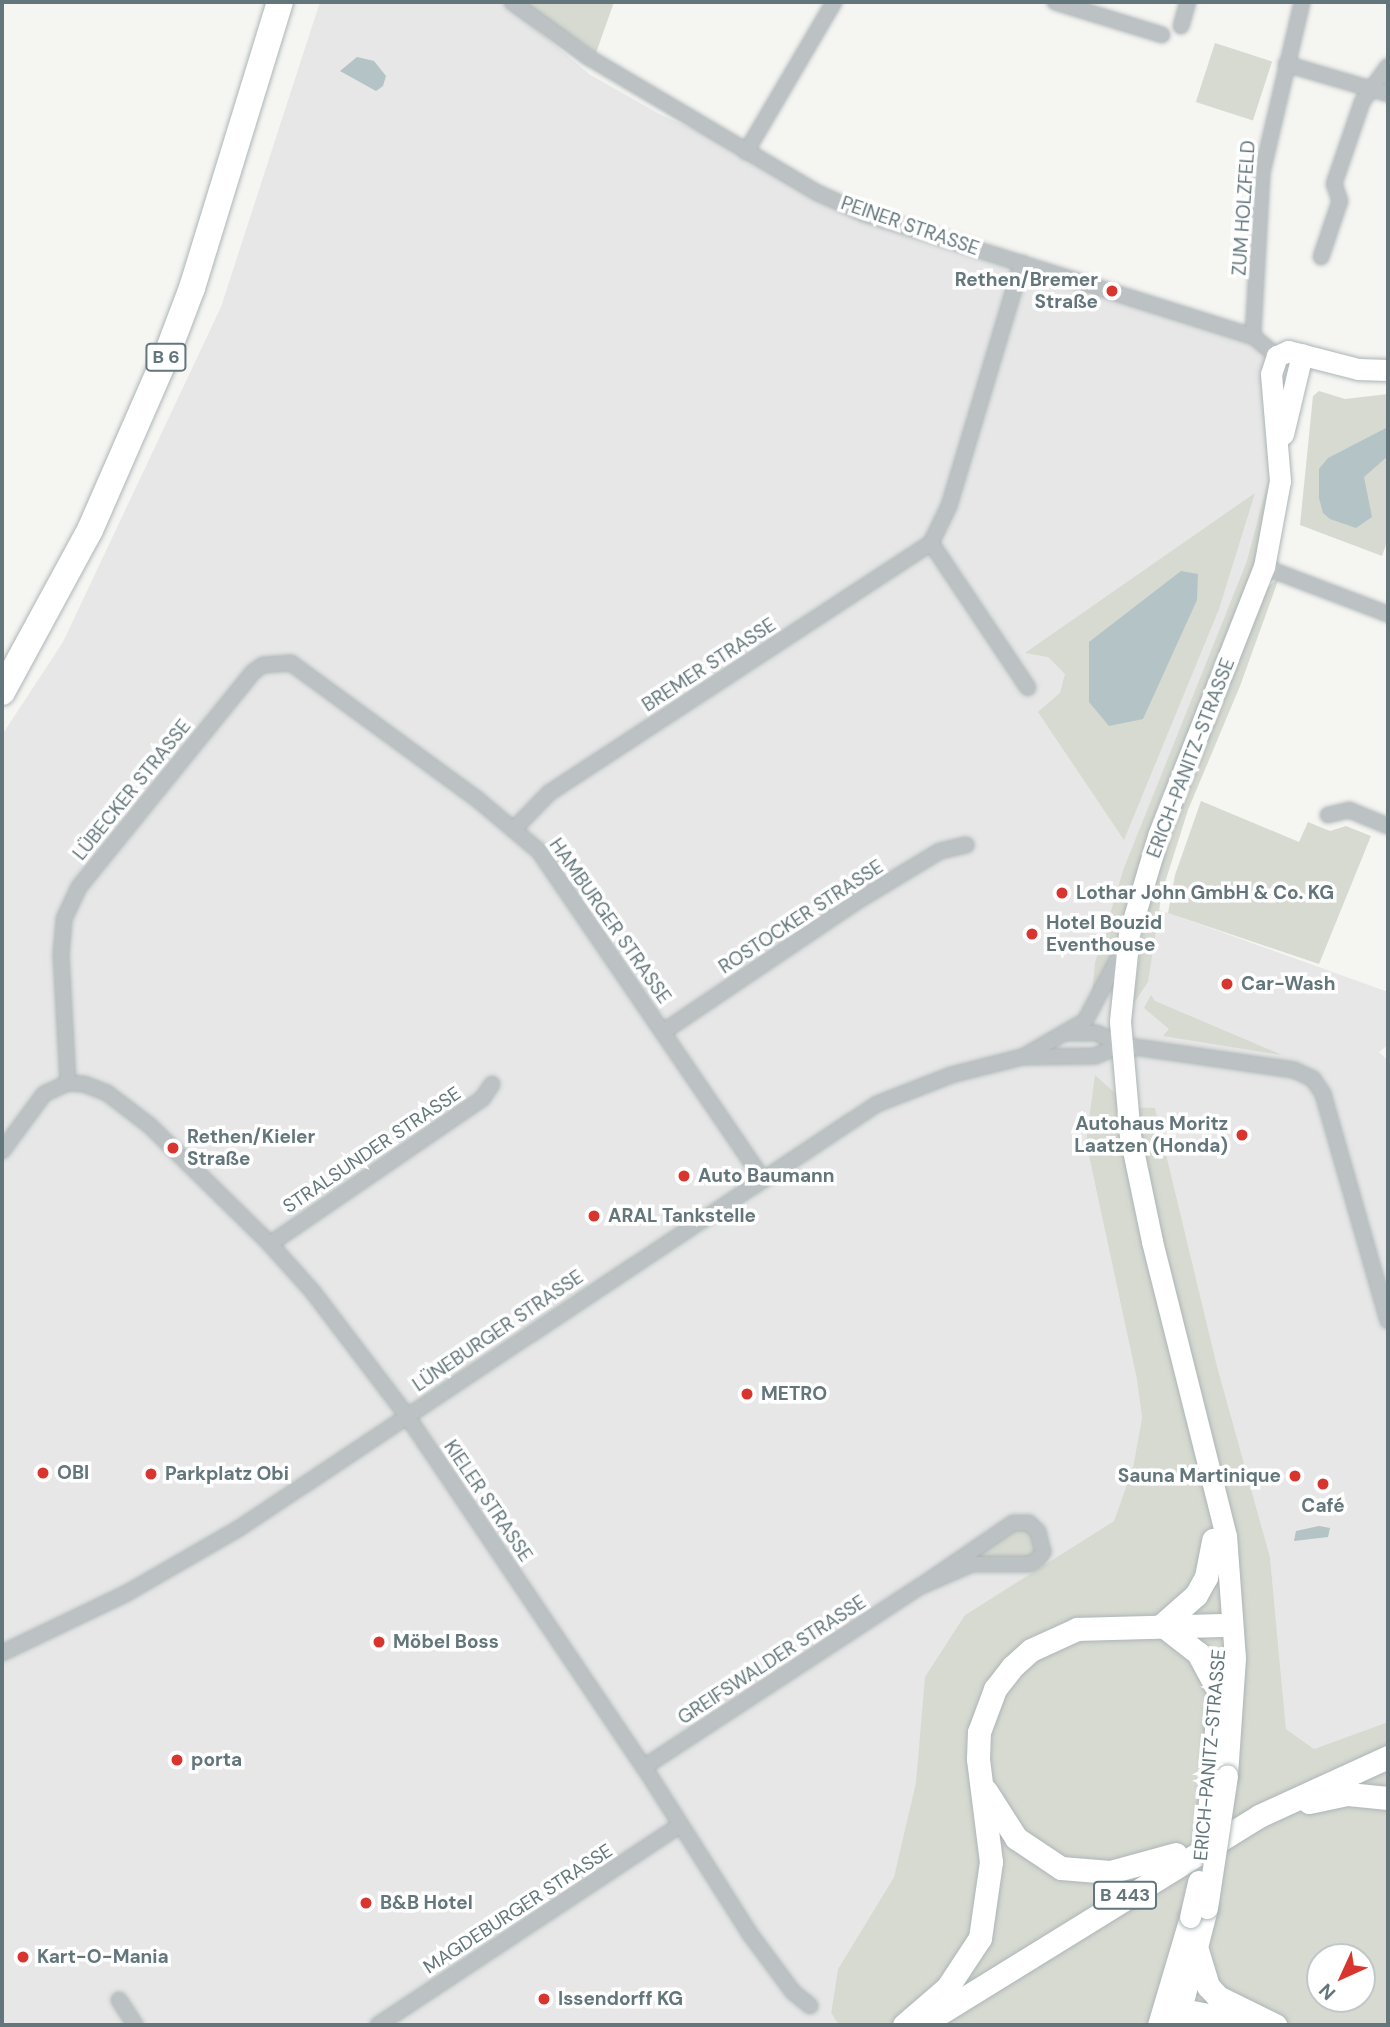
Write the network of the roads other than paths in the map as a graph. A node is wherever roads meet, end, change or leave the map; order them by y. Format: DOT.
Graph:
graph roads {
  1 [pos="264,2"];
  2 [pos="280,2"];
  3 [pos="512,2"];
  4 [pos="834,2"];
  5 [pos="1055,2"];
  6 [pos="1188,2"];
  7 [pos="1302,2"];
  8 [pos="1181,26"];
  9 [pos="1162,35"];
  10 [pos="1286,64"];
  11 [pos="1388,66"];
  12 [pos="1373,87"];
  13 [pos="1388,94"];
  14 [pos="746,152"];
  15 [pos="1321,257"];
  16 [pos="1022,263"];
  17 [pos="1253,336"];
  18 [pos="1302,354"];
  19 [pos="1277,356"];
  20 [pos="1388,370"];
  21 [pos="1279,451"];
  22 [pos="931,542"];
  23 [pos="1264,567"];
  24 [pos="1388,614"];
  25 [pos="2,658"];
  26 [pos="277,661"];
  27 [pos="1028,688"];
  28 [pos="2,692"];
  29 [pos="1328,815"];
  30 [pos="1388,826"];
  31 [pos="515,828"];
  32 [pos="966,845"];
  33 [pos="1129,934"];
  34 [pos="663,1032"];
  35 [pos="1069,1033"];
  36 [pos="1121,1045"];
  37 [pos="1021,1057"];
  38 [pos="68,1083"];
  39 [pos="492,1084"];
  40 [pos="2,1151"];
  41 [pos="762,1178"];
  42 [pos="270,1244"];
  43 [pos="1388,1321"];
  44 [pos="407,1416"];
  45 [pos="1201,1438"];
  46 [pos="1213,1540"];
  47 [pos="921,1586"];
  48 [pos="1227,1624"];
  49 [pos="1162,1625"];
  50 [pos="2,1653"];
  51 [pos="1217,1690"];
  52 [pos="1388,1757"];
  53 [pos="644,1767"];
  54 [pos="1219,1780"];
  55 [pos="981,1783"];
  56 [pos="1388,1798"];
  57 [pos="1259,1816"];
  58 [pos="680,1825"];
  59 [pos="1213,1843"];
  60 [pos="1198,1913"];
  61 [pos="1197,1950"];
  62 [pos="119,2000"];
  63 [pos="810,2006"];
  64 [pos="1175,2013"];
  65 [pos="1218,2023"];
  66 [pos="135,2025"];
  67 [pos="378,2025"];
  68 [pos="904,2025"];
  69 [pos="921,2025"];
  70 [pos="1158,2025"];
  71 [pos="1265,2025"];
  72 [pos="1275,2025"];
  1 -- 25 [label="highway, B 6"];
  2 -- 28 [label="highway, B 6"];
  3 -- 14 [label="street, PEINER STRASSE"];
  4 -- 14 [label="street"];
  5 -- 9 [label="street"];
  6 -- 8 [label="street"];
  7 -- 10 [label="street, ZUM HOLZFELD"];
  10 -- 12 [label="street"];
  10 -- 17 [label="street, ZUM HOLZFELD"];
  11 -- 12 [label="street"];
  12 -- 13 [label="street"];
  12 -- 15 [label="street"];
  14 -- 16 [label="street, PEINER STRASSE"];
  16 -- 17 [label="street, PEINER STRASSE"];
  16 -- 22 [label="street"];
  17 -- 19 [label="street, PEINER STRASSE"];
  18 -- 19 [label="street"];
  18 -- 20 [label="street"];
  18 -- 21 [label="street, ERICH-PANITZ-STRASSE"];
  19 -- 21 [label="street, ERICH-PANITZ-STRASSE"];
  21 -- 23 [label="street, ERICH-PANITZ-STRASSE"];
  22 -- 27 [label="street"];
  22 -- 31 [label="street, BREMER STRASSE"];
  23 -- 24 [label="street"];
  23 -- 33 [label="street, ERICH-PANITZ-STRASSE"];
  26 -- 31 [label="street, HAMBURGER STRASSE"];
  26 -- 38 [label="street, LÜBECKER STRASSE"];
  29 -- 30 [label="street"];
  31 -- 34 [label="street, HAMBURGER STRASSE"];
  32 -- 34 [label="street, ROSTOCKER STRASSE"];
  33 -- 35 [label="street, LÜNEBURGER STRASSE"];
  33 -- 36 [label="street, ERICH-PANITZ-STRASSE"];
  34 -- 41 [label="street, HAMBURGER STRASSE"];
  35 -- 36 [label="street"];
  35 -- 37 [label="street, LÜNEBURGER STRASSE"];
  36 -- 37 [label="street, LÜNEBURGER STRASSE"];
  36 -- 43 [label="street"];
  36 -- 45 [label="street, ERICH-PANITZ-STRASSE"];
  37 -- 41 [label="street, LÜNEBURGER STRASSE"];
  38 -- 40 [label="street"];
  38 -- 42 [label="street, KIELER STRASSE"];
  39 -- 42 [label="street, STRALSUNDER STRASSE"];
  41 -- 44 [label="street, LÜNEBURGER STRASSE"];
  42 -- 44 [label="street, KIELER STRASSE"];
  44 -- 50 [label="street, LÜNEBURGER STRASSE"];
  44 -- 53 [label="street, KIELER STRASSE"];
  45 -- 46 [label="street, ERICH-PANITZ-STRASSE"];
  45 -- 48 [label="street, ERICH-PANITZ-STRASSE"];
  46 -- 48 [label="street, ERICH-PANITZ-STRASSE"];
  46 -- 49 [label="main road"];
  47 -- 47 [label="street, GREIFSWALDER STRASSE"];
  47 -- 53 [label="street, GREIFSWALDER STRASSE"];
  48 -- 49 [label="main road"];
  48 -- 51 [label="street, ERICH-PANITZ-STRASSE"];
  48 -- 54 [label="street, ERICH-PANITZ-STRASSE"];
  49 -- 51 [label="main road"];
  49 -- 55 [label="main road"];
  51 -- 54 [label="street, ERICH-PANITZ-STRASSE"];
  52 -- 57 [label="main road, B 443"];
  53 -- 58 [label="street, KIELER STRASSE"];
  54 -- 60 [label="street, ERICH-PANITZ-STRASSE, bridge"];
  55 -- 59 [label="main road"];
  55 -- 68 [label="main road"];
  56 -- 57 [label="main road"];
  57 -- 59 [label="main road, B 443"];
  58 -- 63 [label="street, KIELER STRASSE"];
  58 -- 67 [label="street, MAGDEBURGER STRASSE"];
  59 -- 69 [label="main road, B 443"];
  60 -- 61 [label="street, ERICH-PANITZ-STRASSE"];
  60 -- 64 [label="street, ERICH-PANITZ-STRASSE"];
  61 -- 64 [label="street, ERICH-PANITZ-STRASSE"];
  61 -- 72 [label="main road"];
  62 -- 66 [label="street"];
  64 -- 65 [label="main road"];
  64 -- 70 [label="street, ERICH-PANITZ-STRASSE"];
  65 -- 71 [label="main road"];
}
